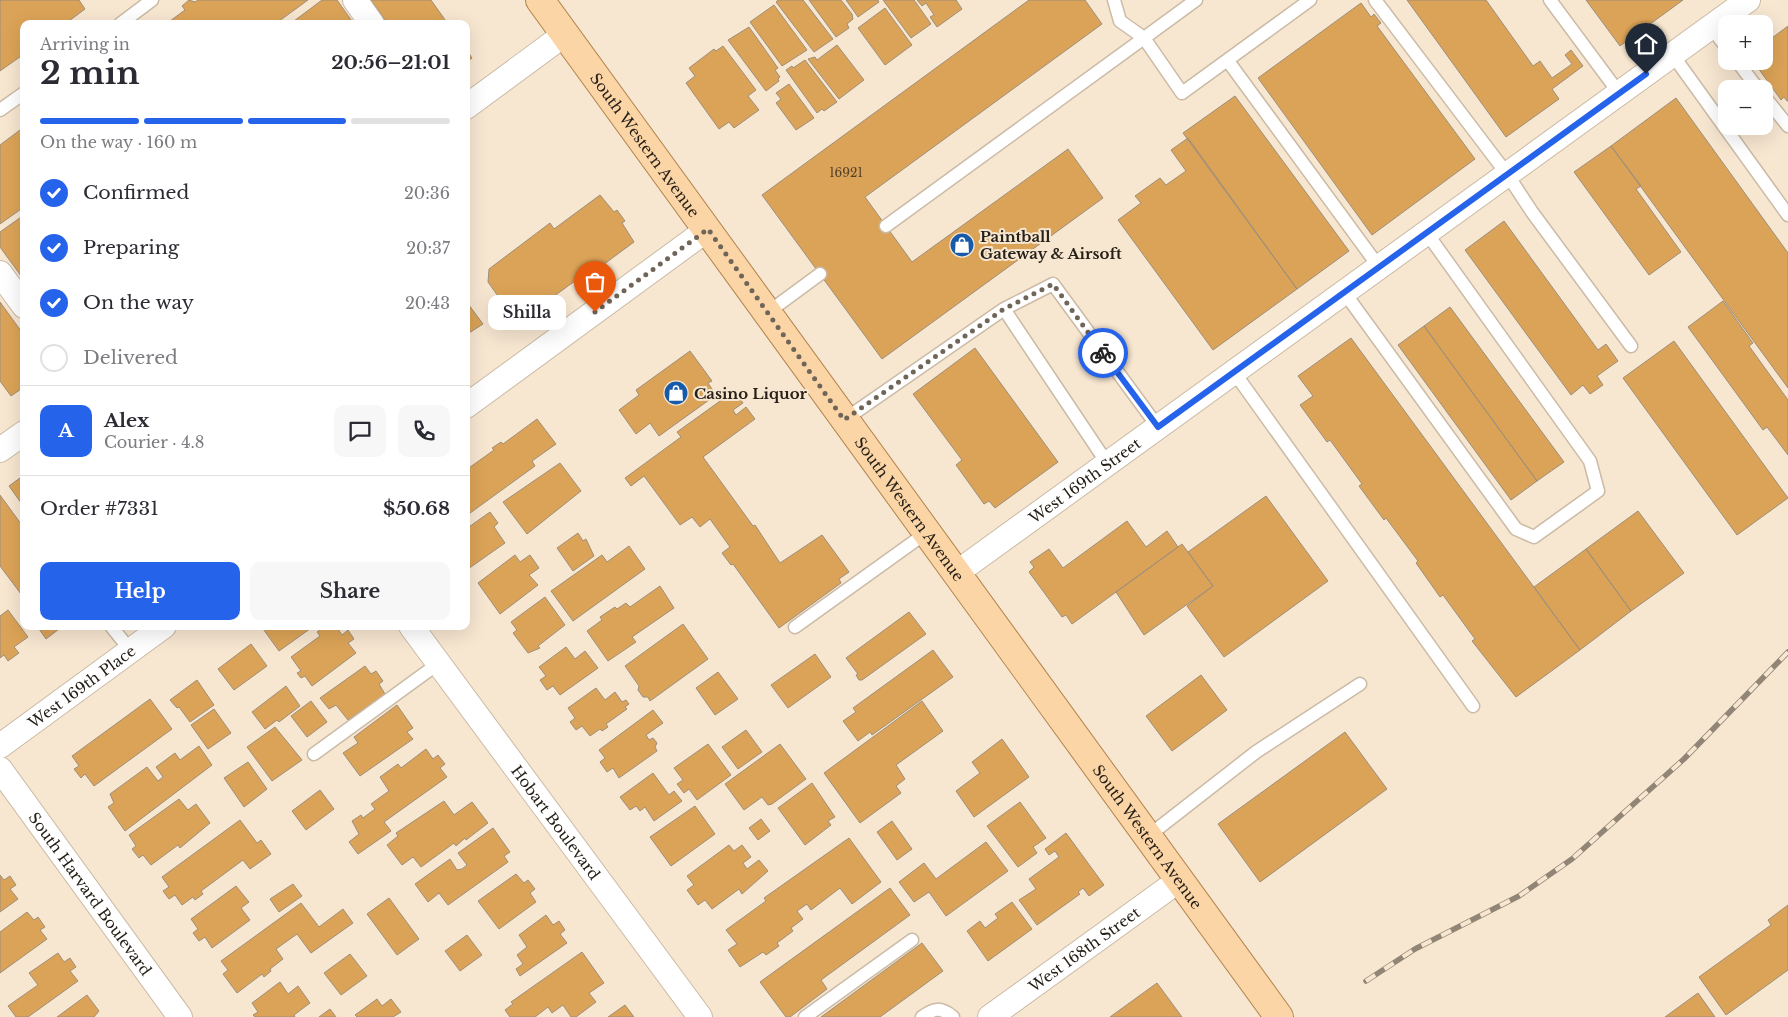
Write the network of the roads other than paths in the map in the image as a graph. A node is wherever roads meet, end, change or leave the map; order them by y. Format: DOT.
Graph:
graph roads {
  1 [pos="152,0"];
  2 [pos="354,0"];
  3 [pos="540,0"];
  4 [pos="1114,0"];
  5 [pos="1196,0"];
  6 [pos="1310,0"];
  7 [pos="1375,0"];
  8 [pos="1550,0"];
  9 [pos="1745,1"];
  10 [pos="125,20"];
  11 [pos="369,20"];
  12 [pos="1711,27"];
  13 [pos="565,34"];
  14 [pos="1718,36"];
  15 [pos="1144,38"];
  16 [pos="1672,54"];
  17 [pos="1228,61"];
  18 [pos="1619,93"];
  19 [pos="20,96"];
  20 [pos="470,104"];
  21 [pos="1773,107"];
  22 [pos="0,110"];
  23 [pos="1788,126"];
  24 [pos="1508,174"];
  25 [pos="1788,214"];
  26 [pos="886,226"];
  27 [pos="708,229"];
  28 [pos="1426,232"];
  29 [pos="1379,267"];
  30 [pos="0,273"];
  31 [pos="820,274"];
  32 [pos="1344,292"];
  33 [pos="20,300"];
  34 [pos="1004,309"];
  35 [pos="767,313"];
  36 [pos="1631,346"];
  37 [pos="1234,372"];
  38 [pos="470,403"];
  39 [pos="844,420"];
  40 [pos="1158,427"];
  41 [pos="20,435"];
  42 [pos="0,450"];
  43 [pos="1107,463"];
  44 [pos="926,533"];
  45 [pos="955,574"];
  46 [pos="795,627"];
  47 [pos="114,630"];
  48 [pos="159,630"];
  49 [pos="415,630"];
  50 [pos="131,651"];
  51 [pos="438,663"];
  52 [pos="1360,684"];
  53 [pos="1473,706"];
  54 [pos="0,746"];
  55 [pos="314,754"];
  56 [pos="0,769"];
  57 [pos="1146,837"];
  58 [pos="1178,881"];
  59 [pos="912,940"];
  60 [pos="180,1017"];
  61 [pos="700,1017"];
  62 [pos="806,1017"];
  63 [pos="922,1017"];
  64 [pos="953,1017"];
  65 [pos="990,1017"];
  66 [pos="1279,1017"];
  1 -- 10 [label="lane"];
  2 -- 11 [label="street"];
  3 -- 13 [label="main road, South Western Avenue"];
  4 -- 15 [label="lane"];
  5 -- 15 [label="lane"];
  6 -- 17 [label="lane"];
  7 -- 24 [label="lane"];
  8 -- 18 [label="lane"];
  9 -- 12 [label="street, West 169th Street"];
  12 -- 14 [label="lane"];
  12 -- 16 [label="street, West 169th Street"];
  13 -- 20 [label="street"];
  13 -- 27 [label="main road, South Western Avenue"];
  15 -- 17 [label="lane"];
  15 -- 26 [label="lane"];
  16 -- 18 [label="street, West 169th Street"];
  16 -- 25 [label="lane"];
  17 -- 29 [label="lane"];
  18 -- 24 [label="street, West 169th Street"];
  19 -- 22 [label="lane"];
  21 -- 23 [label="lane"];
  24 -- 28 [label="street, West 169th Street"];
  24 -- 36 [label="lane"];
  27 -- 35 [label="main road, South Western Avenue"];
  27 -- 38 [label="street"];
  28 -- 29 [label="street, West 169th Street"];
  28 -- 32 [label="lane"];
  29 -- 32 [label="street, West 169th Street"];
  30 -- 33 [label="street"];
  31 -- 35 [label="lane"];
  32 -- 37 [label="street, West 169th Street"];
  34 -- 39 [label="lane"];
  34 -- 40 [label="lane"];
  34 -- 43 [label="lane"];
  35 -- 39 [label="main road, South Western Avenue"];
  37 -- 40 [label="street, West 169th Street"];
  37 -- 53 [label="lane"];
  39 -- 44 [label="main road, South Western Avenue"];
  40 -- 43 [label="street, West 169th Street"];
  41 -- 42 [label="street"];
  43 -- 45 [label="street, West 169th Street"];
  44 -- 45 [label="main road, South Western Avenue"];
  44 -- 46 [label="lane"];
  45 -- 57 [label="main road, South Western Avenue"];
  47 -- 50 [label="lane"];
  48 -- 50 [label="street, West 169th Place"];
  49 -- 51 [label="street, Hobart Boulevard"];
  50 -- 54 [label="street, West 169th Place"];
  51 -- 55 [label="lane"];
  51 -- 61 [label="street, Hobart Boulevard"];
  52 -- 57 [label="lane"];
  56 -- 60 [label="street, South Harvard Boulevard"];
  57 -- 58 [label="main road, South Western Avenue"];
  58 -- 65 [label="street, West 168th Street"];
  58 -- 66 [label="main road, South Western Avenue"];
  59 -- 62 [label="lane"];
  63 -- 64 [label="lane"];
}
